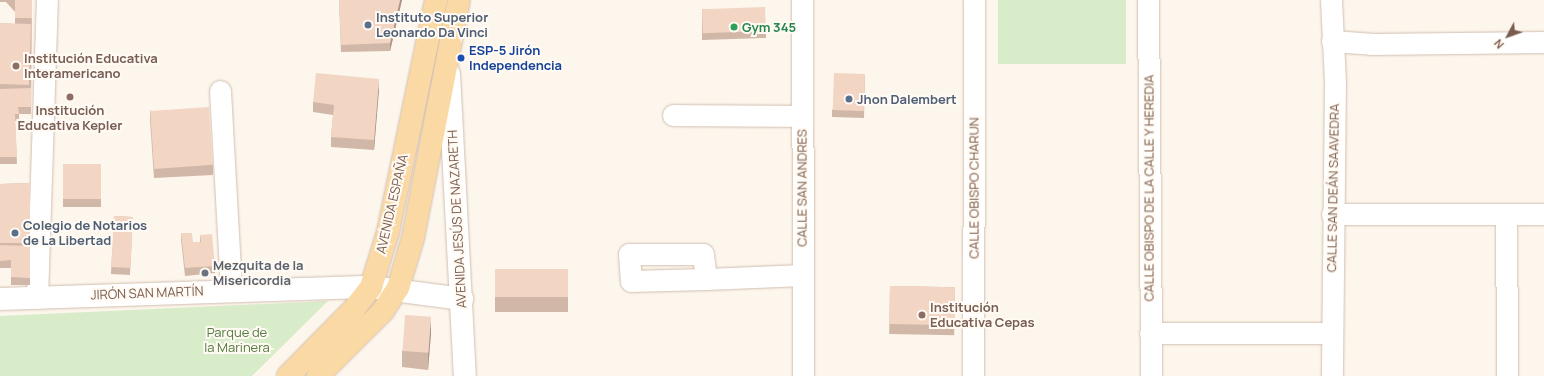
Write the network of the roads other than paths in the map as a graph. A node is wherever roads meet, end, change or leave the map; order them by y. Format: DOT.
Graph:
graph roads {
  1 [pos="47,0"];
  2 [pos="436,0"];
  3 [pos="459,0"];
  4 [pos="802,0"];
  5 [pos="974,0"];
  6 [pos="1148,0"];
  7 [pos="1331,0"];
  8 [pos="1332,41"];
  9 [pos="1544,42"];
  10 [pos="448,62"];
  11 [pos="220,91"];
  12 [pos="673,115"];
  13 [pos="802,116"];
  14 [pos="1332,214"];
  15 [pos="1506,214"];
  16 [pos="1544,214"];
  17 [pos="803,275"];
  18 [pos="706,279"];
  19 [pos="371,287"];
  20 [pos="398,288"];
  21 [pos="231,290"];
  22 [pos="37,298"];
  23 [pos="0,299"];
  24 [pos="462,299"];
  25 [pos="1150,333"];
  26 [pos="1332,333"];
  27 [pos="288,376"];
  28 [pos="318,376"];
  29 [pos="465,376"];
  30 [pos="803,376"];
  31 [pos="973,376"];
  32 [pos="1151,376"];
  33 [pos="1332,376"];
  34 [pos="1507,376"];
  1 -- 22 [label="street"];
  2 -- 19 [label="main road, AVENIDA ESPAÑA"];
  3 -- 10 [label="main road, AVENIDA ESPAÑA"];
  4 -- 13 [label="street, CALLE SAN ANDRES"];
  5 -- 31 [label="street, CALLE OBISPO CHARUN"];
  6 -- 25 [label="street, CALLE OBISPO DE LA CALLE Y HEREDIA"];
  7 -- 8 [label="street, CALLE SAN DEÁN SAAVEDRA"];
  8 -- 9 [label="street"];
  8 -- 14 [label="street, CALLE SAN DEÁN SAAVEDRA"];
  10 -- 20 [label="main road, AVENIDA ESPAÑA"];
  10 -- 24 [label="street, AVENIDA JESÚS DE NAZARETH"];
  11 -- 21 [label="street"];
  12 -- 13 [label="street"];
  13 -- 17 [label="street, CALLE SAN ANDRES"];
  14 -- 15 [label="street"];
  14 -- 26 [label="street, CALLE SAN DEÁN SAAVEDRA"];
  15 -- 16 [label="street"];
  15 -- 34 [label="street"];
  17 -- 18 [label="street"];
  17 -- 30 [label="street, CALLE SAN ANDRES"];
  19 -- 20 [label="street, JIRÓN SAN MARTÍN"];
  19 -- 21 [label="street, JIRÓN SAN MARTÍN"];
  19 -- 27 [label="main road, AVENIDA ESPAÑA"];
  20 -- 24 [label="street, JIRÓN SAN MARTÍN"];
  20 -- 28 [label="main road, AVENIDA ESPAÑA"];
  21 -- 22 [label="street, JIRÓN SAN MARTÍN"];
  22 -- 23 [label="street, JIRÓN SAN MARTÍN"];
  24 -- 29 [label="street, AVENIDA JESÚS DE NAZARETH"];
  25 -- 26 [label="street"];
  25 -- 32 [label="street, CALLE OBISPO DE LA CALLE Y HEREDIA"];
  26 -- 33 [label="street, CALLE SAN DEÁN SAAVEDRA"];
}
